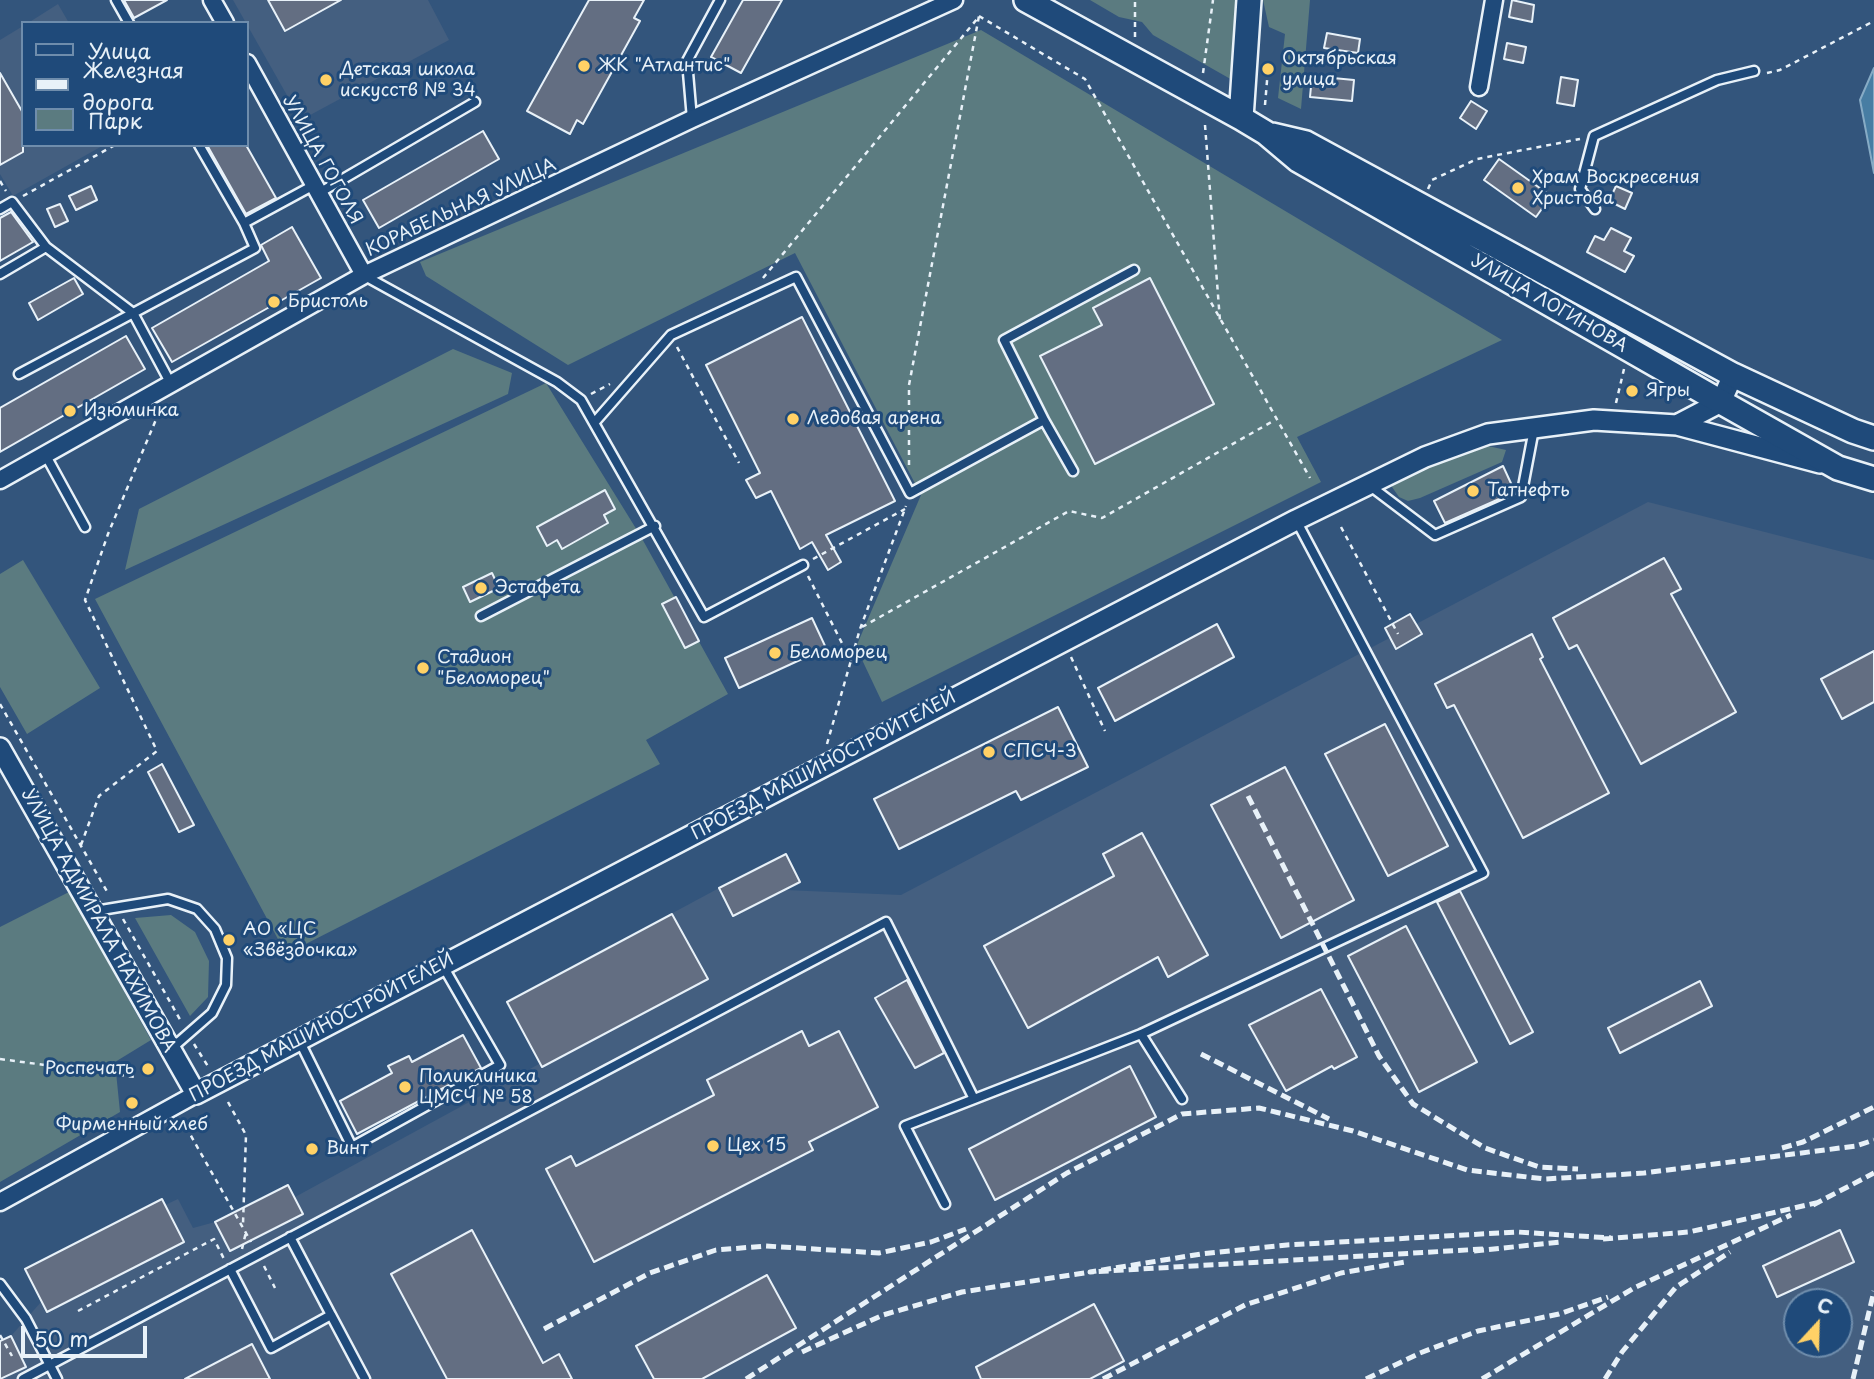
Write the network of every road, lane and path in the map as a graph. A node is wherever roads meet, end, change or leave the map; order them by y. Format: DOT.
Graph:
graph roads {
  1 [pos="116,0"];
  2 [pos="212,0"];
  3 [pos="720,0"];
  4 [pos="954,0"];
  5 [pos="1026,0"];
  6 [pos="1135,0"];
  7 [pos="1213,0"];
  8 [pos="1249,0"];
  9 [pos="1494,0"];
  10 [pos="979,16"];
  11 [pos="128,21"];
  12 [pos="224,21"];
  13 [pos="1874,21"];
  14 [pos="1135,37"];
  15 [pos="248,65"];
  16 [pos="1268,69"];
  17 [pos="1203,73"];
  18 [pos="1755,73"];
  19 [pos="1479,87"];
  20 [pos="475,102"];
  21 [pos="1265,105"];
  22 [pos="1241,118"];
  23 [pos="692,119"];
  24 [pos="1205,125"];
  25 [pos="1266,133"];
  26 [pos="1594,136"];
  27 [pos="111,147"];
  28 [pos="200,147"];
  29 [pos="1432,180"];
  30 [pos="316,189"];
  31 [pos="12,202"];
  32 [pos="0,209"];
  33 [pos="1595,209"];
  34 [pos="244,223"];
  35 [pos="46,247"];
  36 [pos="1134,270"];
  37 [pos="0,274"];
  38 [pos="364,275"];
  39 [pos="744,301"];
  40 [pos="133,313"];
  41 [pos="1220,322"];
  42 [pos="688,341"];
  43 [pos="677,347"];
  44 [pos="644,365"];
  45 [pos="19,374"];
  46 [pos="1733,375"];
  47 [pos="612,383"];
  48 [pos="171,384"];
  49 [pos="581,400"];
  50 [pos="1721,402"];
  51 [pos="1044,420"];
  52 [pos="1275,420"];
  53 [pos="594,423"];
  54 [pos="1677,425"];
  55 [pos="1534,427"];
  56 [pos="1863,435"];
  57 [pos="45,454"];
  58 [pos="739,463"];
  59 [pos="1838,468"];
  60 [pos="1073,471"];
  61 [pos="1310,478"];
  62 [pos="1874,479"];
  63 [pos="0,480"];
  64 [pos="1369,485"];
  65 [pos="909,493"];
  66 [pos="905,509"];
  67 [pos="1296,520"];
  68 [pos="655,526"];
  69 [pos="85,527"];
  70 [pos="1341,527"];
  71 [pos="803,565"];
  72 [pos="481,616"];
  73 [pos="860,629"];
  74 [pos="1398,634"];
  75 [pos="1064,641"];
  76 [pos="851,661"];
  77 [pos="0,704"];
  78 [pos="1105,731"];
  79 [pos="827,744"];
  80 [pos="0,748"];
  81 [pos="81,845"];
  82 [pos="117,908"];
  83 [pos="95,911"];
  84 [pos="442,965"];
  85 [pos="189,1034"];
  86 [pos="1141,1034"];
  87 [pos="298,1039"];
  88 [pos="170,1050"];
  89 [pos="0,1059"];
  90 [pos="209,1069"];
  91 [pos="135,1077"];
  92 [pos="196,1094"];
  93 [pos="974,1099"];
  94 [pos="1182,1099"];
  95 [pos="228,1102"];
  96 [pos="186,1127"];
  97 [pos="0,1202"];
  98 [pos="945,1204"];
  99 [pos="243,1226"];
  100 [pos="246,1232"];
  101 [pos="290,1237"];
  102 [pos="251,1242"];
  103 [pos="242,1253"];
  104 [pos="233,1257"];
  105 [pos="264,1266"];
  106 [pos="230,1269"];
  107 [pos="0,1284"];
  108 [pos="275,1288"];
  109 [pos="78,1311"];
  110 [pos="331,1315"];
  111 [pos="0,1335"];
  112 [pos="12,1356"];
  113 [pos="49,1365"];
  114 [pos="23,1379"];
  115 [pos="57,1379"];
  116 [pos="365,1379"];
  1 -- 11 [label="lane"];
  2 -- 12 [label="street"];
  3 -- 23 [label="lane"];
  4 -- 23 [label="street, КОРАБЕЛЬНАЯ УЛИЦА"];
  5 -- 22 [label="main road, УЛИЦА ЛОГИНОВА"];
  6 -- 14 [label="path"];
  7 -- 17 [label="path"];
  8 -- 22 [label="main road"];
  9 -- 19 [label="street"];
  10 -- 39 [label="path"];
  10 -- 41 [label="path"];
  10 -- 65 [label="path"];
  13 -- 18 [label="path"];
  15 -- 30 [label="street, УЛИЦА ГОГОЛЯ"];
  16 -- 21 [label="path"];
  18 -- 26 [label="lane"];
  20 -- 30 [label="lane"];
  22 -- 25 [label="main road, УЛИЦА ЛОГИНОВА"];
  23 -- 38 [label="street, КОРАБЕЛЬНАЯ УЛИЦА"];
  24 -- 41 [label="path"];
  25 -- 46 [label="main road, УЛИЦА ЛОГИНОВА"];
  25 -- 50 [label="main road, УЛИЦА ЛОГИНОВА"];
  26 -- 29 [label="path"];
  26 -- 33 [label="lane"];
  27 -- 31 [label="path"];
  28 -- 34 [label="lane"];
  30 -- 34 [label="lane"];
  30 -- 38 [label="street, УЛИЦА ГОГОЛЯ"];
  31 -- 32 [label="lane"];
  31 -- 35 [label="lane"];
  34 -- 40 [label="lane"];
  35 -- 37 [label="lane"];
  35 -- 40 [label="lane"];
  36 -- 51 [label="lane"];
  38 -- 48 [label="street, КОРАБЕЛЬНАЯ УЛИЦА"];
  38 -- 49 [label="lane"];
  39 -- 44 [label="lane"];
  39 -- 65 [label="lane"];
  40 -- 45 [label="lane"];
  40 -- 48 [label="lane"];
  41 -- 52 [label="path"];
  42 -- 43 [label="path"];
  43 -- 44 [label="path"];
  43 -- 58 [label="path"];
  44 -- 53 [label="lane"];
  46 -- 50 [label="street"];
  46 -- 56 [label="main road, УЛИЦА ЛОГИНОВА"];
  47 -- 49 [label="path"];
  48 -- 57 [label="street, КОРАБЕЛЬНАЯ УЛИЦА"];
  48 -- 81 [label="path"];
  49 -- 53 [label="lane"];
  50 -- 54 [label="street"];
  50 -- 59 [label="main road, УЛИЦА ЛОГИНОВА"];
  51 -- 60 [label="lane"];
  51 -- 65 [label="lane"];
  52 -- 61 [label="path"];
  52 -- 73 [label="path"];
  53 -- 68 [label="lane"];
  54 -- 55 [label="street, ПРОЕЗД МАШИНОСТРОИТЕЛЕЙ"];
  54 -- 59 [label="street, ПРОЕЗД МАШИНОСТРОИТЕЛЕЙ"];
  55 -- 64 [label="street, ПРОЕЗД МАШИНОСТРОИТЕЛЕЙ"];
  55 -- 64 [label="lane"];
  57 -- 63 [label="street, КОРАБЕЛЬНАЯ УЛИЦА"];
  57 -- 69 [label="lane"];
  59 -- 62 [label="main road, УЛИЦА ЛОГИНОВА"];
  64 -- 67 [label="street, ПРОЕЗД МАШИНОСТРОИТЕЛЕЙ"];
  65 -- 66 [label="path"];
  66 -- 71 [label="path"];
  66 -- 73 [label="path"];
  67 -- 75 [label="street, ПРОЕЗД МАШИНОСТРОИТЕЛЕЙ"];
  67 -- 86 [label="lane"];
  68 -- 71 [label="lane"];
  68 -- 72 [label="lane"];
  70 -- 74 [label="path"];
  71 -- 76 [label="path"];
  73 -- 76 [label="path"];
  75 -- 78 [label="path"];
  75 -- 84 [label="street, ПРОЕЗД МАШИНОСТРОИТЕЛЕЙ"];
  76 -- 79 [label="path"];
  77 -- 81 [label="path"];
  80 -- 83 [label="street, УЛИЦА АДМИРАЛА НАХИМОВА"];
  81 -- 82 [label="path"];
  82 -- 83 [label="lane"];
  82 -- 85 [label="path"];
  82 -- 85 [label="lane"];
  83 -- 88 [label="street, УЛИЦА АДМИРАЛА НАХИМОВА"];
  84 -- 87 [label="street, ПРОЕЗД МАШИНОСТРОИТЕЛЕЙ"];
  84 -- 87 [label="lane"];
  85 -- 88 [label="lane"];
  85 -- 90 [label="path"];
  86 -- 93 [label="lane"];
  86 -- 94 [label="lane"];
  87 -- 92 [label="street, ПРОЕЗД МАШИНОСТРОИТЕЛЕЙ"];
  88 -- 92 [label="street, УЛИЦА АДМИРАЛА НАХИМОВА"];
  89 -- 91 [label="path"];
  92 -- 97 [label="street, ПРОЕЗД МАШИНОСТРОИТЕЛЕЙ"];
  93 -- 98 [label="lane"];
  93 -- 101 [label="lane"];
  95 -- 99 [label="path"];
  96 -- 99 [label="path"];
  99 -- 100 [label="path"];
  100 -- 102 [label="path"];
  100 -- 103 [label="path"];
  101 -- 106 [label="lane"];
  101 -- 110 [label="lane"];
  104 -- 109 [label="path"];
  105 -- 108 [label="path"];
  106 -- 110 [label="lane"];
  106 -- 113 [label="lane"];
  107 -- 113 [label="lane"];
  110 -- 116 [label="lane"];
  111 -- 112 [label="path"];
  113 -- 114 [label="lane"];
  113 -- 115 [label="lane"];
}
